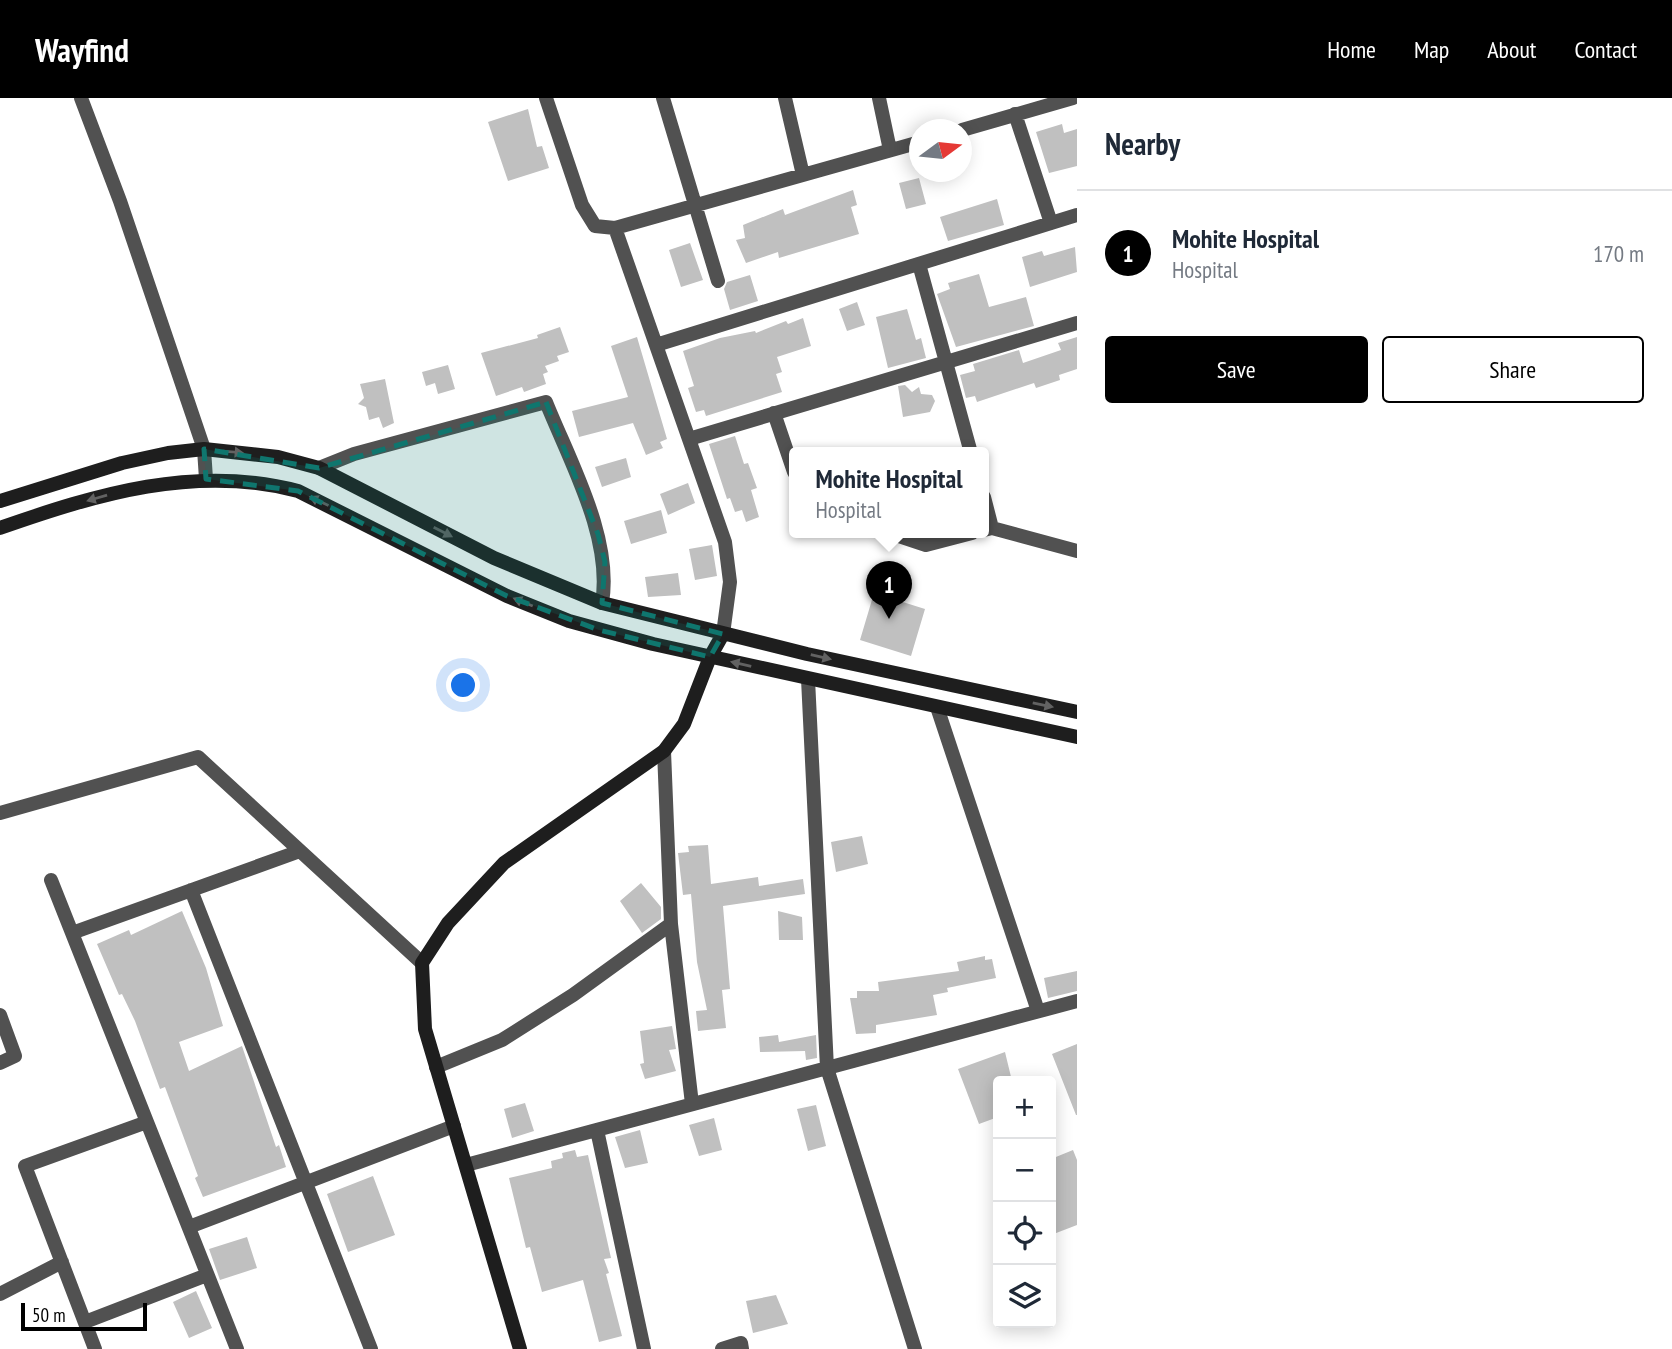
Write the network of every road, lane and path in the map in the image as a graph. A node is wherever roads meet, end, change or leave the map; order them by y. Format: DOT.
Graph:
graph roads {
  1 [pos="81,98"];
  2 [pos="547,98"];
  3 [pos="663,98"];
  4 [pos="785,98"];
  5 [pos="879,98"];
  6 [pos="1073,98"];
  7 [pos="1042,102"];
  8 [pos="1015,114"];
  9 [pos="972,127"];
  10 [pos="909,145"];
  11 [pos="890,150"];
  12 [pos="803,175"];
  13 [pos="694,206"];
  14 [pos="1077,215"];
  15 [pos="1051,223"];
  16 [pos="615,228"];
  17 [pos="919,264"];
  18 [pos="718,281"];
  19 [pos="1077,323"];
  20 [pos="656,345"];
  21 [pos="946,362"];
  22 [pos="774,413"];
  23 [pos="689,439"];
  24 [pos="969,447"];
  25 [pos="204,449"];
  26 [pos="789,457"];
  27 [pos="319,468"];
  28 [pos="206,479"];
  29 [pos="0,501"];
  30 [pos="0,528"];
  31 [pos="989,529"];
  32 [pos="905,538"];
  33 [pos="953,538"];
  34 [pos="1077,551"];
  35 [pos="602,603"];
  36 [pos="723,634"];
  37 [pos="710,657"];
  38 [pos="808,679"];
  39 [pos="937,707"];
  40 [pos="1077,712"];
  41 [pos="1077,737"];
  42 [pos="664,751"];
  43 [pos="0,813"];
  44 [pos="300,851"];
  45 [pos="51,880"];
  46 [pos="191,890"];
  47 [pos="671,924"];
  48 [pos="72,933"];
  49 [pos="422,963"];
  50 [pos="1077,1001"];
  51 [pos="1038,1012"];
  52 [pos="0,1015"];
  53 [pos="0,1063"];
  54 [pos="436,1067"];
  55 [pos="827,1068"];
  56 [pos="692,1104"];
  57 [pos="147,1122"];
  58 [pos="454,1126"];
  59 [pos="597,1130"];
  60 [pos="466,1165"];
  61 [pos="306,1182"];
  62 [pos="189,1227"];
  63 [pos="62,1262"];
  64 [pos="207,1275"];
  65 [pos="0,1294"];
  66 [pos="85,1322"];
  67 [pos="95,1349"];
  68 [pos="237,1349"];
  69 [pos="371,1349"];
  70 [pos="520,1349"];
  71 [pos="644,1349"];
  72 [pos="722,1349"];
  73 [pos="742,1349"];
  74 [pos="915,1349"];
  1 -- 25 [label="street"];
  2 -- 16 [label="street"];
  3 -- 13 [label="street"];
  4 -- 12 [label="street"];
  5 -- 11 [label="street"];
  6 -- 7 [label="street"];
  7 -- 8 [label="street"];
  8 -- 9 [label="street"];
  8 -- 15 [label="street"];
  10 -- 11 [label="street"];
  11 -- 12 [label="street"];
  12 -- 13 [label="street"];
  13 -- 16 [label="street"];
  13 -- 18 [label="street"];
  14 -- 15 [label="street"];
  15 -- 17 [label="street"];
  16 -- 20 [label="street"];
  17 -- 20 [label="street"];
  17 -- 21 [label="street"];
  19 -- 21 [label="street"];
  20 -- 23 [label="street"];
  21 -- 22 [label="street"];
  21 -- 24 [label="street"];
  22 -- 23 [label="street"];
  22 -- 26 [label="street"];
  23 -- 36 [label="street"];
  25 -- 27 [label="main road, one-way"];
  25 -- 28 [label="street"];
  25 -- 29 [label="main road"];
  27 -- 35 [label="main road, one-way"];
  27 -- 35 [label="street"];
  28 -- 30 [label="main road, one-way"];
  37 -- 28 [label="main road, one-way"];
  31 -- 34 [label="street"];
  32 -- 33 [label="street"];
  35 -- 36 [label="main road"];
  36 -- 37 [label="main road"];
  36 -- 40 [label="main road, one-way"];
  38 -- 37 [label="main road, one-way"];
  37 -- 42 [label="main road"];
  38 -- 39 [label="main road"];
  38 -- 55 [label="street"];
  39 -- 41 [label="main road"];
  39 -- 51 [label="street"];
  42 -- 47 [label="street"];
  42 -- 49 [label="main road"];
  43 -- 44 [label="street"];
  44 -- 46 [label="street"];
  44 -- 49 [label="street"];
  45 -- 48 [label="street"];
  46 -- 48 [label="street"];
  46 -- 61 [label="street"];
  47 -- 54 [label="street"];
  47 -- 56 [label="street"];
  48 -- 57 [label="street"];
  49 -- 54 [label="main road"];
  50 -- 51 [label="street"];
  51 -- 55 [label="street"];
  52 -- 53 [label="street"];
  54 -- 58 [label="main road"];
  55 -- 56 [label="street"];
  55 -- 74 [label="street"];
  56 -- 59 [label="street"];
  57 -- 62 [label="street"];
  57 -- 63 [label="street"];
  58 -- 60 [label="main road"];
  58 -- 61 [label="street"];
  59 -- 60 [label="street"];
  59 -- 71 [label="street"];
  60 -- 70 [label="main road"];
  61 -- 62 [label="street"];
  61 -- 69 [label="street"];
  62 -- 64 [label="street"];
  63 -- 65 [label="street"];
  63 -- 66 [label="street"];
  64 -- 66 [label="street"];
  64 -- 68 [label="street"];
  66 -- 67 [label="street"];
  72 -- 73 [label="street"];
}
